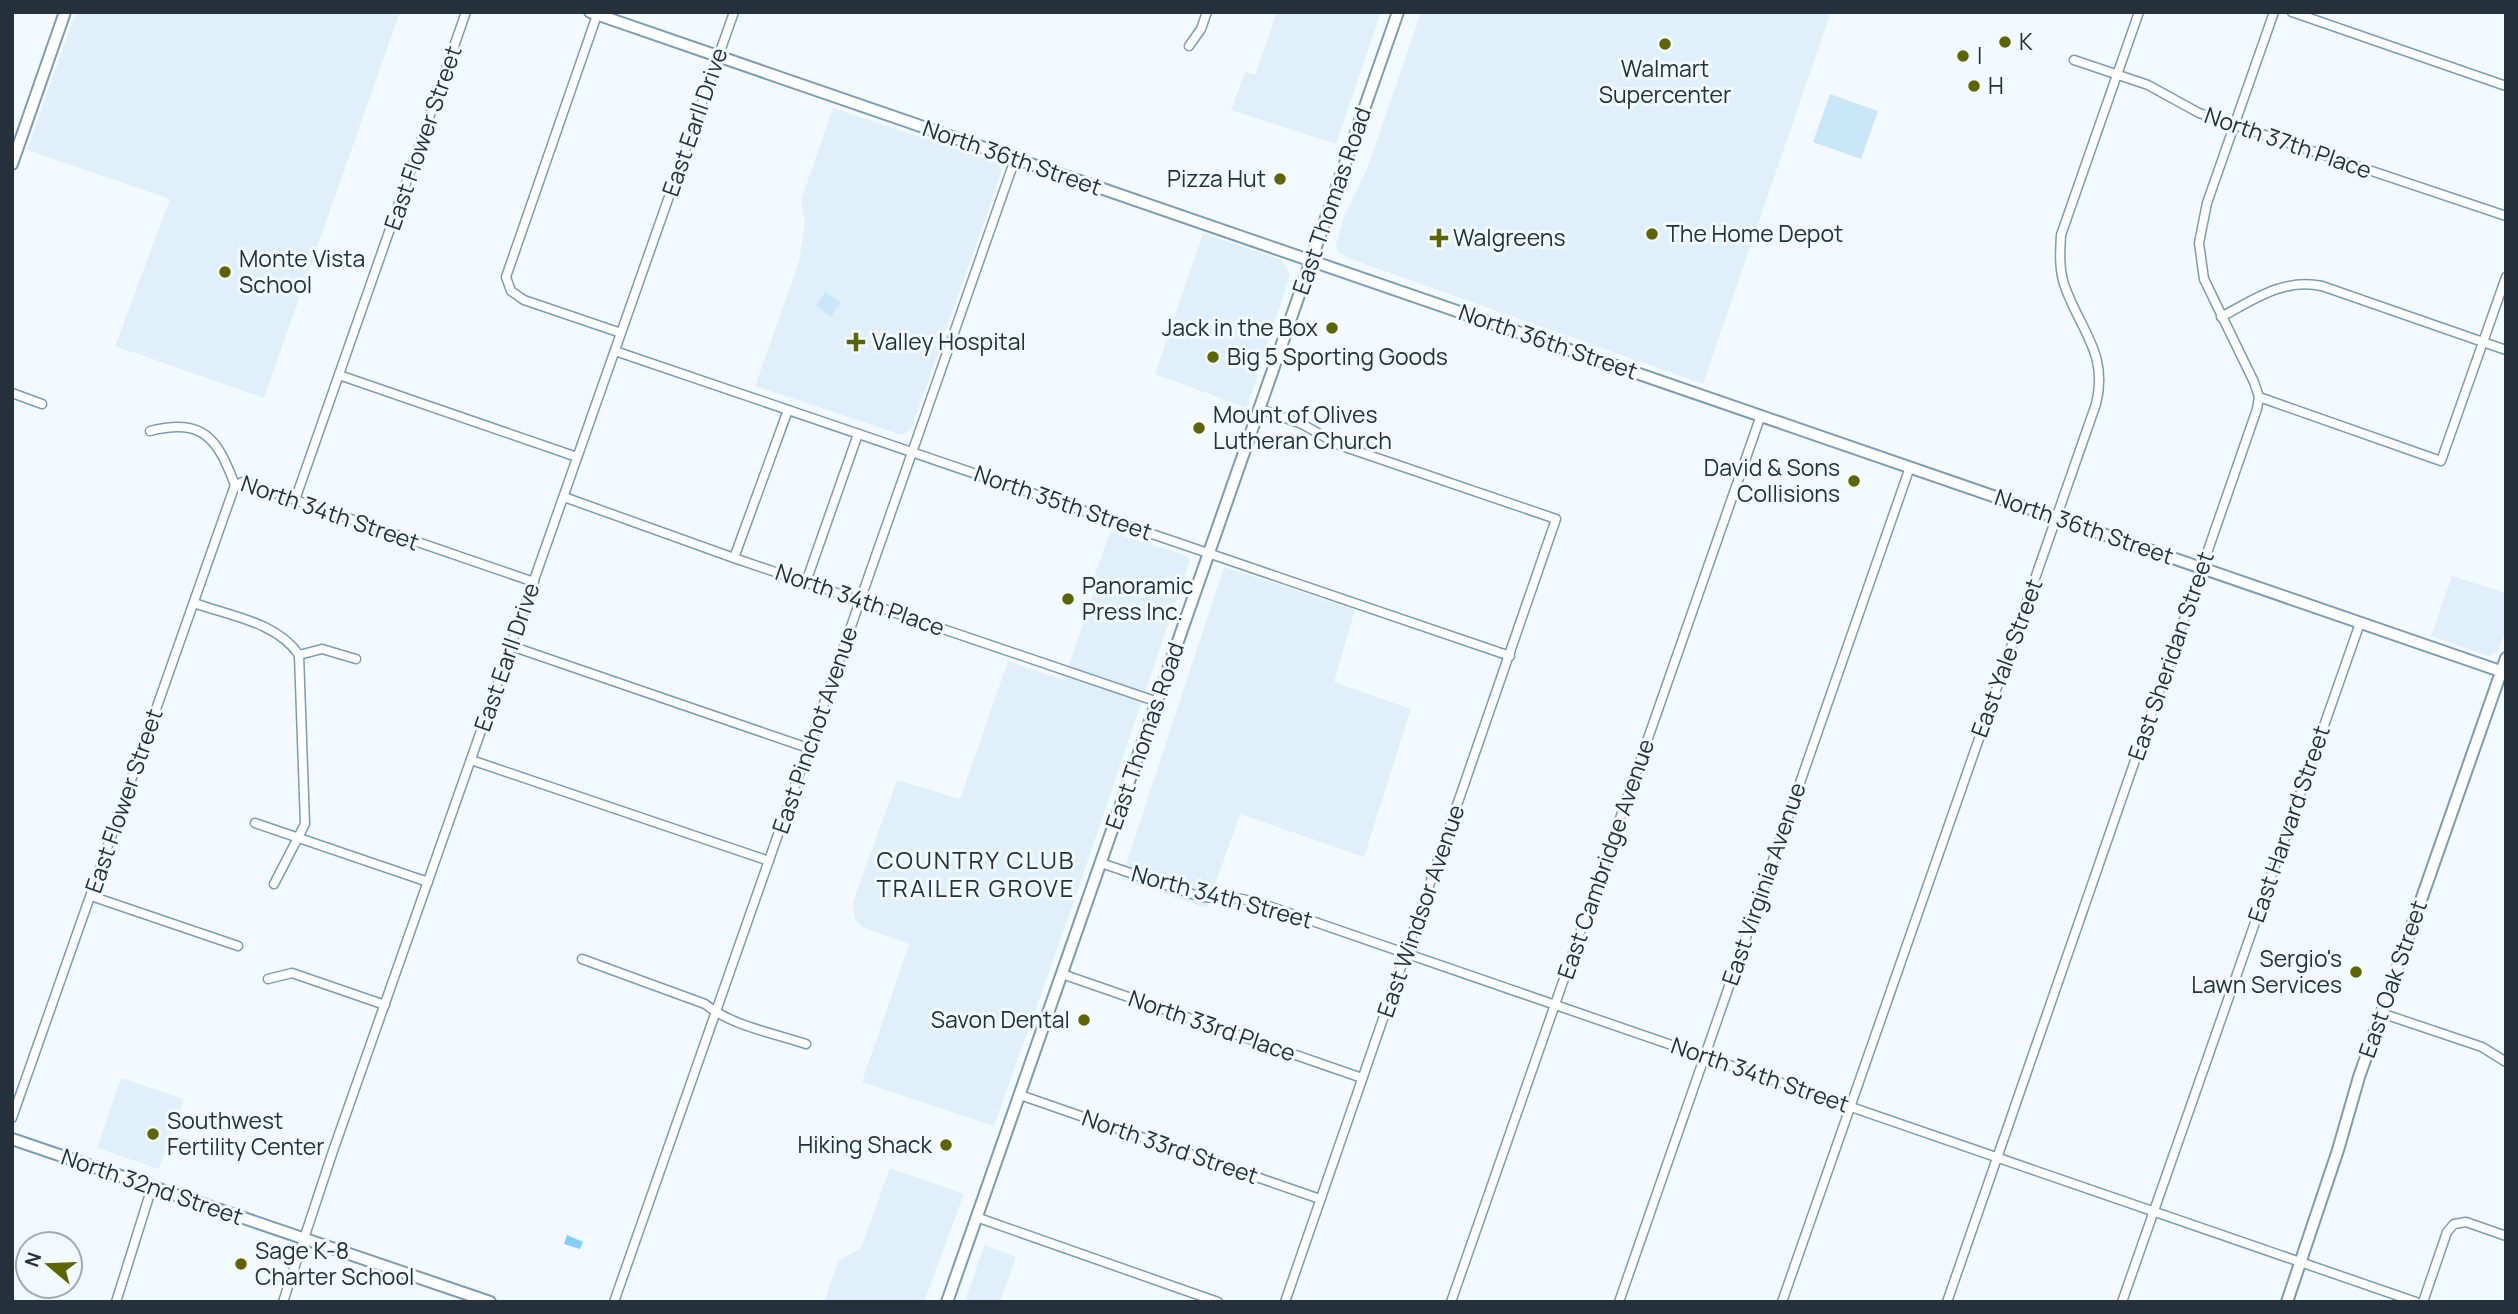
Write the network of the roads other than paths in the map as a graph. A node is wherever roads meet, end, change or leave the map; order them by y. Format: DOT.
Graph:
graph roads {
  1 [pos="65,12"];
  2 [pos="467,12"];
  3 [pos="734,12"];
  4 [pos="1207,12"];
  5 [pos="1398,12"];
  6 [pos="2139,12"];
  7 [pos="2274,12"];
  8 [pos="2292,12"];
  9 [pos="594,13"];
  10 [pos="1189,46"];
  11 [pos="718,56"];
  12 [pos="2074,60"];
  13 [pos="2118,75"];
  14 [pos="2506,86"];
  15 [pos="2234,125"];
  16 [pos="15,145"];
  17 [pos="1015,159"];
  18 [pos="12,164"];
  19 [pos="2506,216"];
  20 [pos="1311,260"];
  21 [pos="2506,277"];
  22 [pos="2221,317"];
  23 [pos="621,333"];
  24 [pos="2482,343"];
  25 [pos="2506,350"];
  26 [pos="615,351"];
  27 [pos="339,376"];
  28 [pos="12,393"];
  29 [pos="2259,397"];
  30 [pos="41,404"];
  31 [pos="786,409"];
  32 [pos="1260,409"];
  33 [pos="1761,415"];
  34 [pos="150,432"];
  35 [pos="858,433"];
  36 [pos="912,452"];
  37 [pos="577,457"];
  38 [pos="1910,467"];
  39 [pos="235,485"];
  40 [pos="564,497"];
  41 [pos="295,500"];
  42 [pos="2056,518"];
  43 [pos="1210,553"];
  44 [pos="734,558"];
  45 [pos="2203,568"];
  46 [pos="534,582"];
  47 [pos="806,582"];
  48 [pos="860,600"];
  49 [pos="194,603"];
  50 [pos="2360,623"];
  51 [pos="511,646"];
  52 [pos="299,655"];
  53 [pos="1510,656"];
  54 [pos="2506,658"];
  55 [pos="356,659"];
  56 [pos="2503,673"];
  57 [pos="1158,702"];
  58 [pos="808,748"];
  59 [pos="471,760"];
  60 [pos="255,823"];
  61 [pos="299,838"];
  62 [pos="769,861"];
  63 [pos="1101,863"];
  64 [pos="428,882"];
  65 [pos="274,884"];
  66 [pos="91,896"];
  67 [pos="238,946"];
  68 [pos="1406,954"];
  69 [pos="582,959"];
  70 [pos="1062,974"];
  71 [pos="268,979"];
  72 [pos="385,1005"];
  73 [pos="1555,1005"];
  74 [pos="716,1012"];
  75 [pos="2381,1013"];
  76 [pos="806,1044"];
  77 [pos="1704,1056"];
  78 [pos="2506,1062"];
  79 [pos="1362,1078"];
  80 [pos="1020,1095"];
  81 [pos="1850,1107"];
  82 [pos="12,1118"];
  83 [pos="12,1139"];
  84 [pos="1997,1158"];
  85 [pos="152,1187"];
  86 [pos="1320,1199"];
  87 [pos="2154,1211"];
  88 [pos="976,1217"];
  89 [pos="2506,1236"];
  90 [pos="303,1239"];
  91 [pos="2301,1262"];
  92 [pos="116,1302"];
  93 [pos="283,1302"];
  94 [pos="490,1302"];
  95 [pos="614,1302"];
  96 [pos="947,1302"];
  97 [pos="1218,1302"];
  98 [pos="1285,1302"];
  99 [pos="1451,1302"];
  100 [pos="1619,1302"];
  101 [pos="1782,1302"];
  102 [pos="1947,1302"];
  103 [pos="2122,1302"];
  104 [pos="2287,1302"];
  105 [pos="2416,1302"];
  106 [pos="2423,1302"];
  1 -- 16 [label="main road"];
  2 -- 27 [label="street, East Flower Street"];
  3 -- 11 [label="street, East Earll Drive"];
  4 -- 10 [label="street"];
  5 -- 20 [label="main road, East Thomas Road"];
  6 -- 13 [label="street, East Yale Street"];
  7 -- 15 [label="street"];
  8 -- 14 [label="street"];
  9 -- 11 [label="main road, North 36th Street"];
  9 -- 23 [label="street"];
  11 -- 17 [label="main road, North 36th Street"];
  11 -- 23 [label="street, East Earll Drive"];
  12 -- 13 [label="street, North 37th Place"];
  13 -- 15 [label="street, North 37th Place"];
  13 -- 42 [label="street, East Yale Street"];
  15 -- 19 [label="street, North 37th Place"];
  15 -- 22 [label="street"];
  16 -- 18 [label="main road"];
  17 -- 20 [label="main road, North 36th Street"];
  17 -- 36 [label="street, East Pinchot Avenue"];
  20 -- 32 [label="main road, East Thomas Road"];
  20 -- 33 [label="main road, North 36th Street"];
  21 -- 24 [label="street"];
  22 -- 24 [label="street"];
  22 -- 29 [label="street"];
  23 -- 26 [label="street, East Earll Drive"];
  24 -- 25 [label="street"];
  24 -- 29 [label="street"];
  26 -- 31 [label="street, North 35th Street"];
  26 -- 37 [label="street, East Earll Drive"];
  27 -- 37 [label="street"];
  27 -- 41 [label="street, East Flower Street"];
  28 -- 30 [label="street"];
  29 -- 45 [label="street, East Sheridan Street"];
  31 -- 35 [label="street, North 35th Street"];
  31 -- 44 [label="street"];
  32 -- 43 [label="main road, East Thomas Road"];
  32 -- 53 [label="street, East Windsor Avenue"];
  33 -- 38 [label="main road, North 36th Street"];
  33 -- 73 [label="street, East Cambridge Avenue"];
  34 -- 39 [label="street, North 34th Street"];
  35 -- 36 [label="street, North 35th Street"];
  35 -- 47 [label="street"];
  36 -- 43 [label="street, North 35th Street"];
  36 -- 48 [label="street, East Pinchot Avenue"];
  37 -- 40 [label="street, East Earll Drive"];
  38 -- 42 [label="main road, North 36th Street"];
  38 -- 77 [label="street, East Virginia Avenue"];
  39 -- 41 [label="street, North 34th Street"];
  39 -- 49 [label="street, East Flower Street"];
  40 -- 44 [label="street, North 34th Place"];
  40 -- 46 [label="street, East Earll Drive"];
  41 -- 46 [label="street, North 34th Street"];
  42 -- 45 [label="main road, North 36th Street"];
  42 -- 81 [label="street, East Yale Street"];
  43 -- 53 [label="street, North 35th Street"];
  43 -- 57 [label="main road, East Thomas Road"];
  44 -- 47 [label="street, North 34th Place"];
  45 -- 50 [label="main road, North 36th Street"];
  45 -- 84 [label="street, East Sheridan Street"];
  46 -- 51 [label="street, East Earll Drive"];
  47 -- 48 [label="street, North 34th Place"];
  48 -- 57 [label="street, North 34th Place"];
  48 -- 58 [label="street, East Pinchot Avenue"];
  49 -- 52 [label="street"];
  49 -- 66 [label="street, East Flower Street"];
  50 -- 56 [label="main road, North 36th Street"];
  50 -- 87 [label="street, East Harvard Street"];
  51 -- 58 [label="street"];
  51 -- 59 [label="street, East Earll Drive"];
  52 -- 55 [label="street"];
  52 -- 61 [label="street"];
  53 -- 68 [label="street, East Windsor Avenue"];
  54 -- 56 [label="main road, East Oak Street"];
  56 -- 75 [label="main road, East Oak Street"];
  57 -- 63 [label="main road, East Thomas Road"];
  58 -- 62 [label="street, East Pinchot Avenue"];
  59 -- 62 [label="street"];
  59 -- 64 [label="street, East Earll Drive"];
  60 -- 61 [label="street"];
  61 -- 64 [label="street"];
  61 -- 65 [label="street"];
  62 -- 74 [label="street, East Pinchot Avenue"];
  63 -- 68 [label="street, North 34th Street"];
  63 -- 70 [label="main road, East Thomas Road"];
  64 -- 72 [label="street, East Earll Drive"];
  66 -- 67 [label="street"];
  66 -- 82 [label="street, East Flower Street"];
  68 -- 73 [label="street, North 34th Street"];
  68 -- 79 [label="street, East Windsor Avenue"];
  69 -- 74 [label="street"];
  70 -- 79 [label="street, North 33rd Place"];
  70 -- 80 [label="main road, East Thomas Road"];
  71 -- 72 [label="street"];
  72 -- 90 [label="street, East Earll Drive"];
  73 -- 77 [label="street, North 34th Street"];
  73 -- 99 [label="street, East Cambridge Avenue"];
  74 -- 76 [label="street"];
  74 -- 95 [label="street, East Pinchot Avenue"];
  75 -- 78 [label="street"];
  75 -- 91 [label="main road, East Oak Street"];
  77 -- 81 [label="street, North 34th Street"];
  77 -- 100 [label="street, East Virginia Avenue"];
  79 -- 86 [label="street, East Windsor Avenue"];
  80 -- 86 [label="street, North 33rd Street"];
  80 -- 88 [label="main road, East Thomas Road"];
  81 -- 84 [label="street, North 34th Street"];
  81 -- 101 [label="street, East Yale Street"];
  83 -- 85 [label="main road, North 32nd Street"];
  84 -- 87 [label="street, North 34th Street"];
  84 -- 102 [label="street, East Sheridan Street"];
  85 -- 90 [label="main road, North 32nd Street"];
  85 -- 92 [label="street"];
  86 -- 98 [label="street, East Windsor Avenue"];
  87 -- 91 [label="street, North 34th Street"];
  87 -- 103 [label="street, East Harvard Street"];
  88 -- 96 [label="main road, East Thomas Road"];
  88 -- 97 [label="street"];
  89 -- 106 [label="street"];
  90 -- 93 [label="street, East Earll Drive"];
  90 -- 94 [label="main road, North 32nd Street"];
  91 -- 104 [label="main road, East Oak Street"];
  91 -- 105 [label="street, North 34th Street"];
}
